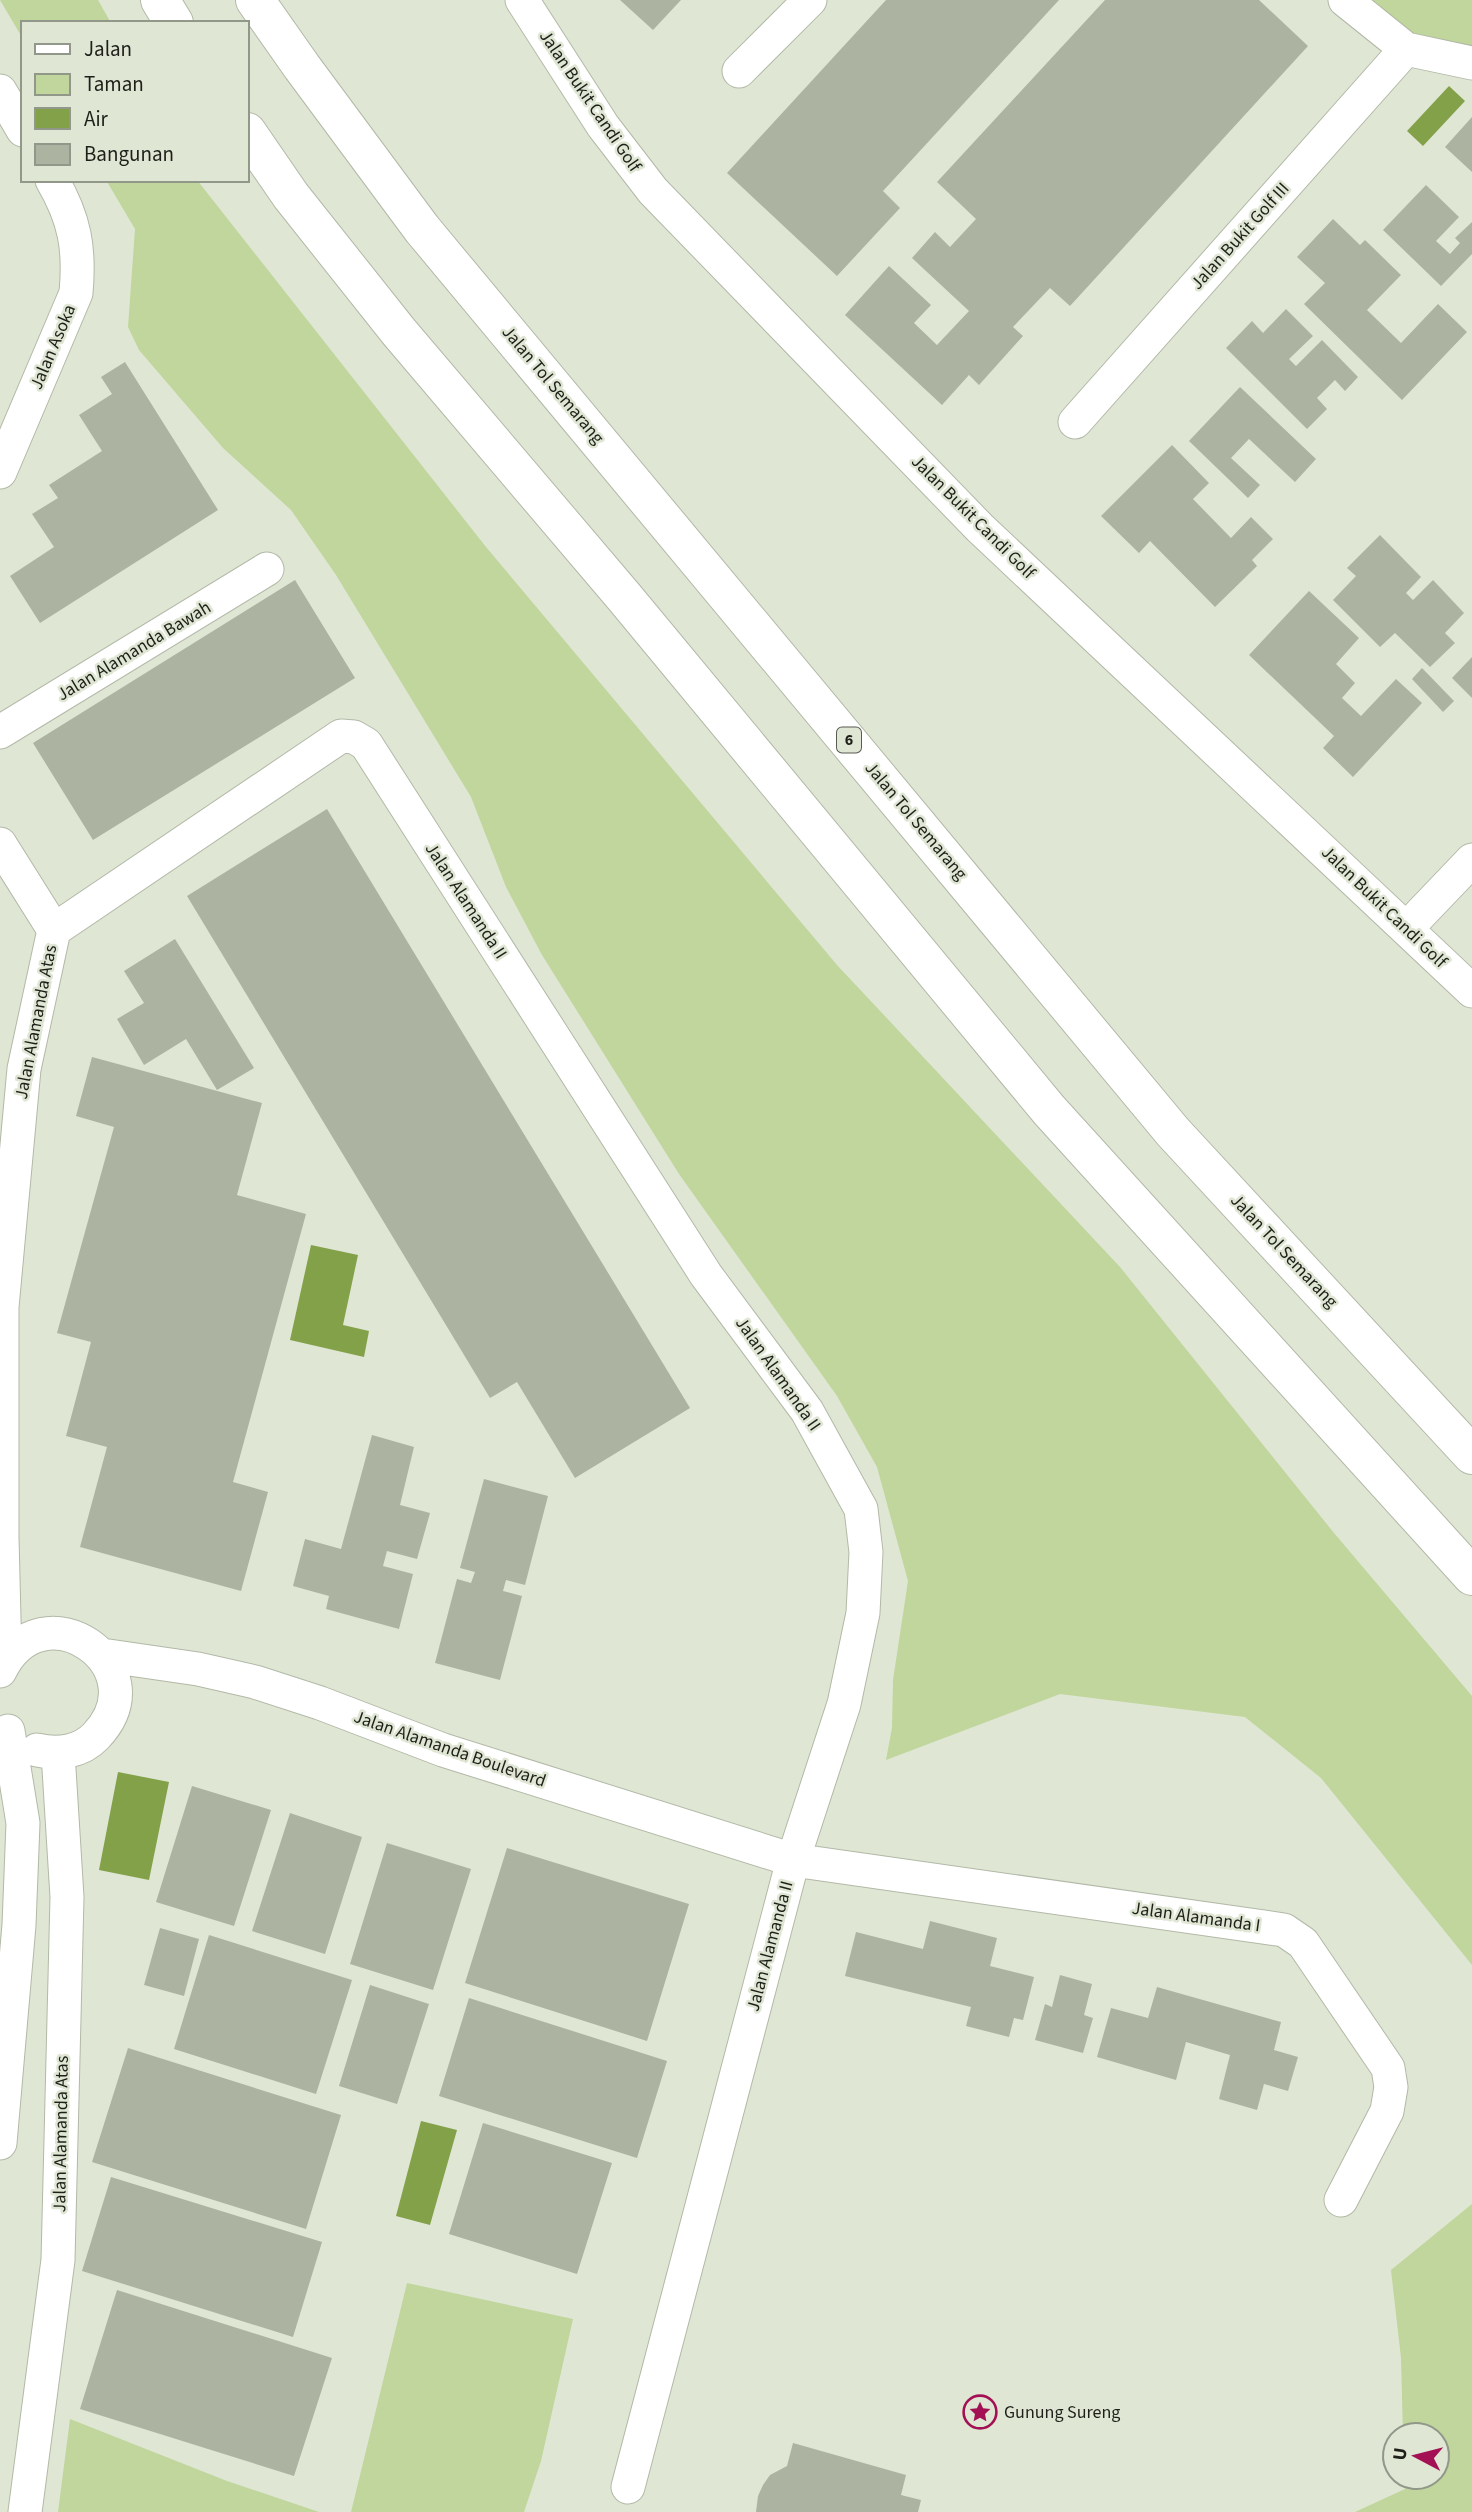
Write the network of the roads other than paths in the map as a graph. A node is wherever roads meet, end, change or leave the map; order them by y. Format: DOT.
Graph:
graph roads {
  1 [pos="160,0"];
  2 [pos="255,0"];
  3 [pos="522,0"];
  4 [pos="810,0"];
  5 [pos="1345,0"];
  6 [pos="173,21"];
  7 [pos="1406,49"];
  8 [pos="1472,63"];
  9 [pos="739,71"];
  10 [pos="0,91"];
  11 [pos="21,127"];
  12 [pos="248,133"];
  13 [pos="53,182"];
  14 [pos="1075,422"];
  15 [pos="0,472"];
  16 [pos="267,569"];
  17 [pos="0,732"];
  18 [pos="0,848"];
  19 [pos="1472,860"];
  20 [pos="1406,928"];
  21 [pos="54,930"];
  22 [pos="1472,991"];
  23 [pos="1472,1455"];
  24 [pos="1472,1576"];
  25 [pos="102,1655"];
  26 [pos="3,1665"];
  27 [pos="4,1723"];
  28 [pos="58,1753"];
  29 [pos="793,1860"];
  30 [pos="0,2143"];
  31 [pos="1341,2200"];
  32 [pos="628,2487"];
  33 [pos="25,2512"];
  1 -- 6 [label="highway"];
  2 -- 23 [label="highway, Jalan Tol Semarang / 6"];
  3 -- 20 [label="street, Jalan Bukit Candi Golf"];
  4 -- 9 [label="street"];
  5 -- 7 [label="street"];
  7 -- 8 [label="street"];
  7 -- 14 [label="street, Jalan Bukit Golf III"];
  10 -- 11 [label="street"];
  12 -- 24 [label="highway"];
  13 -- 15 [label="street, Jalan Asoka"];
  16 -- 17 [label="street, Jalan Alamanda Bawah"];
  18 -- 21 [label="street"];
  19 -- 20 [label="street"];
  20 -- 22 [label="street, Jalan Bukit Candi Golf"];
  21 -- 26 [label="street, Jalan Alamanda Atas"];
  21 -- 29 [label="street, Jalan Alamanda II"];
  25 -- 26 [label="street, Jalan Alamanda Boulevard"];
  25 -- 28 [label="street"];
  25 -- 29 [label="street, Jalan Alamanda Boulevard"];
  27 -- 28 [label="street"];
  27 -- 30 [label="street"];
  28 -- 33 [label="street, Jalan Alamanda Atas"];
  29 -- 31 [label="street, Jalan Alamanda I"];
  29 -- 32 [label="street, Jalan Alamanda II"];
}
